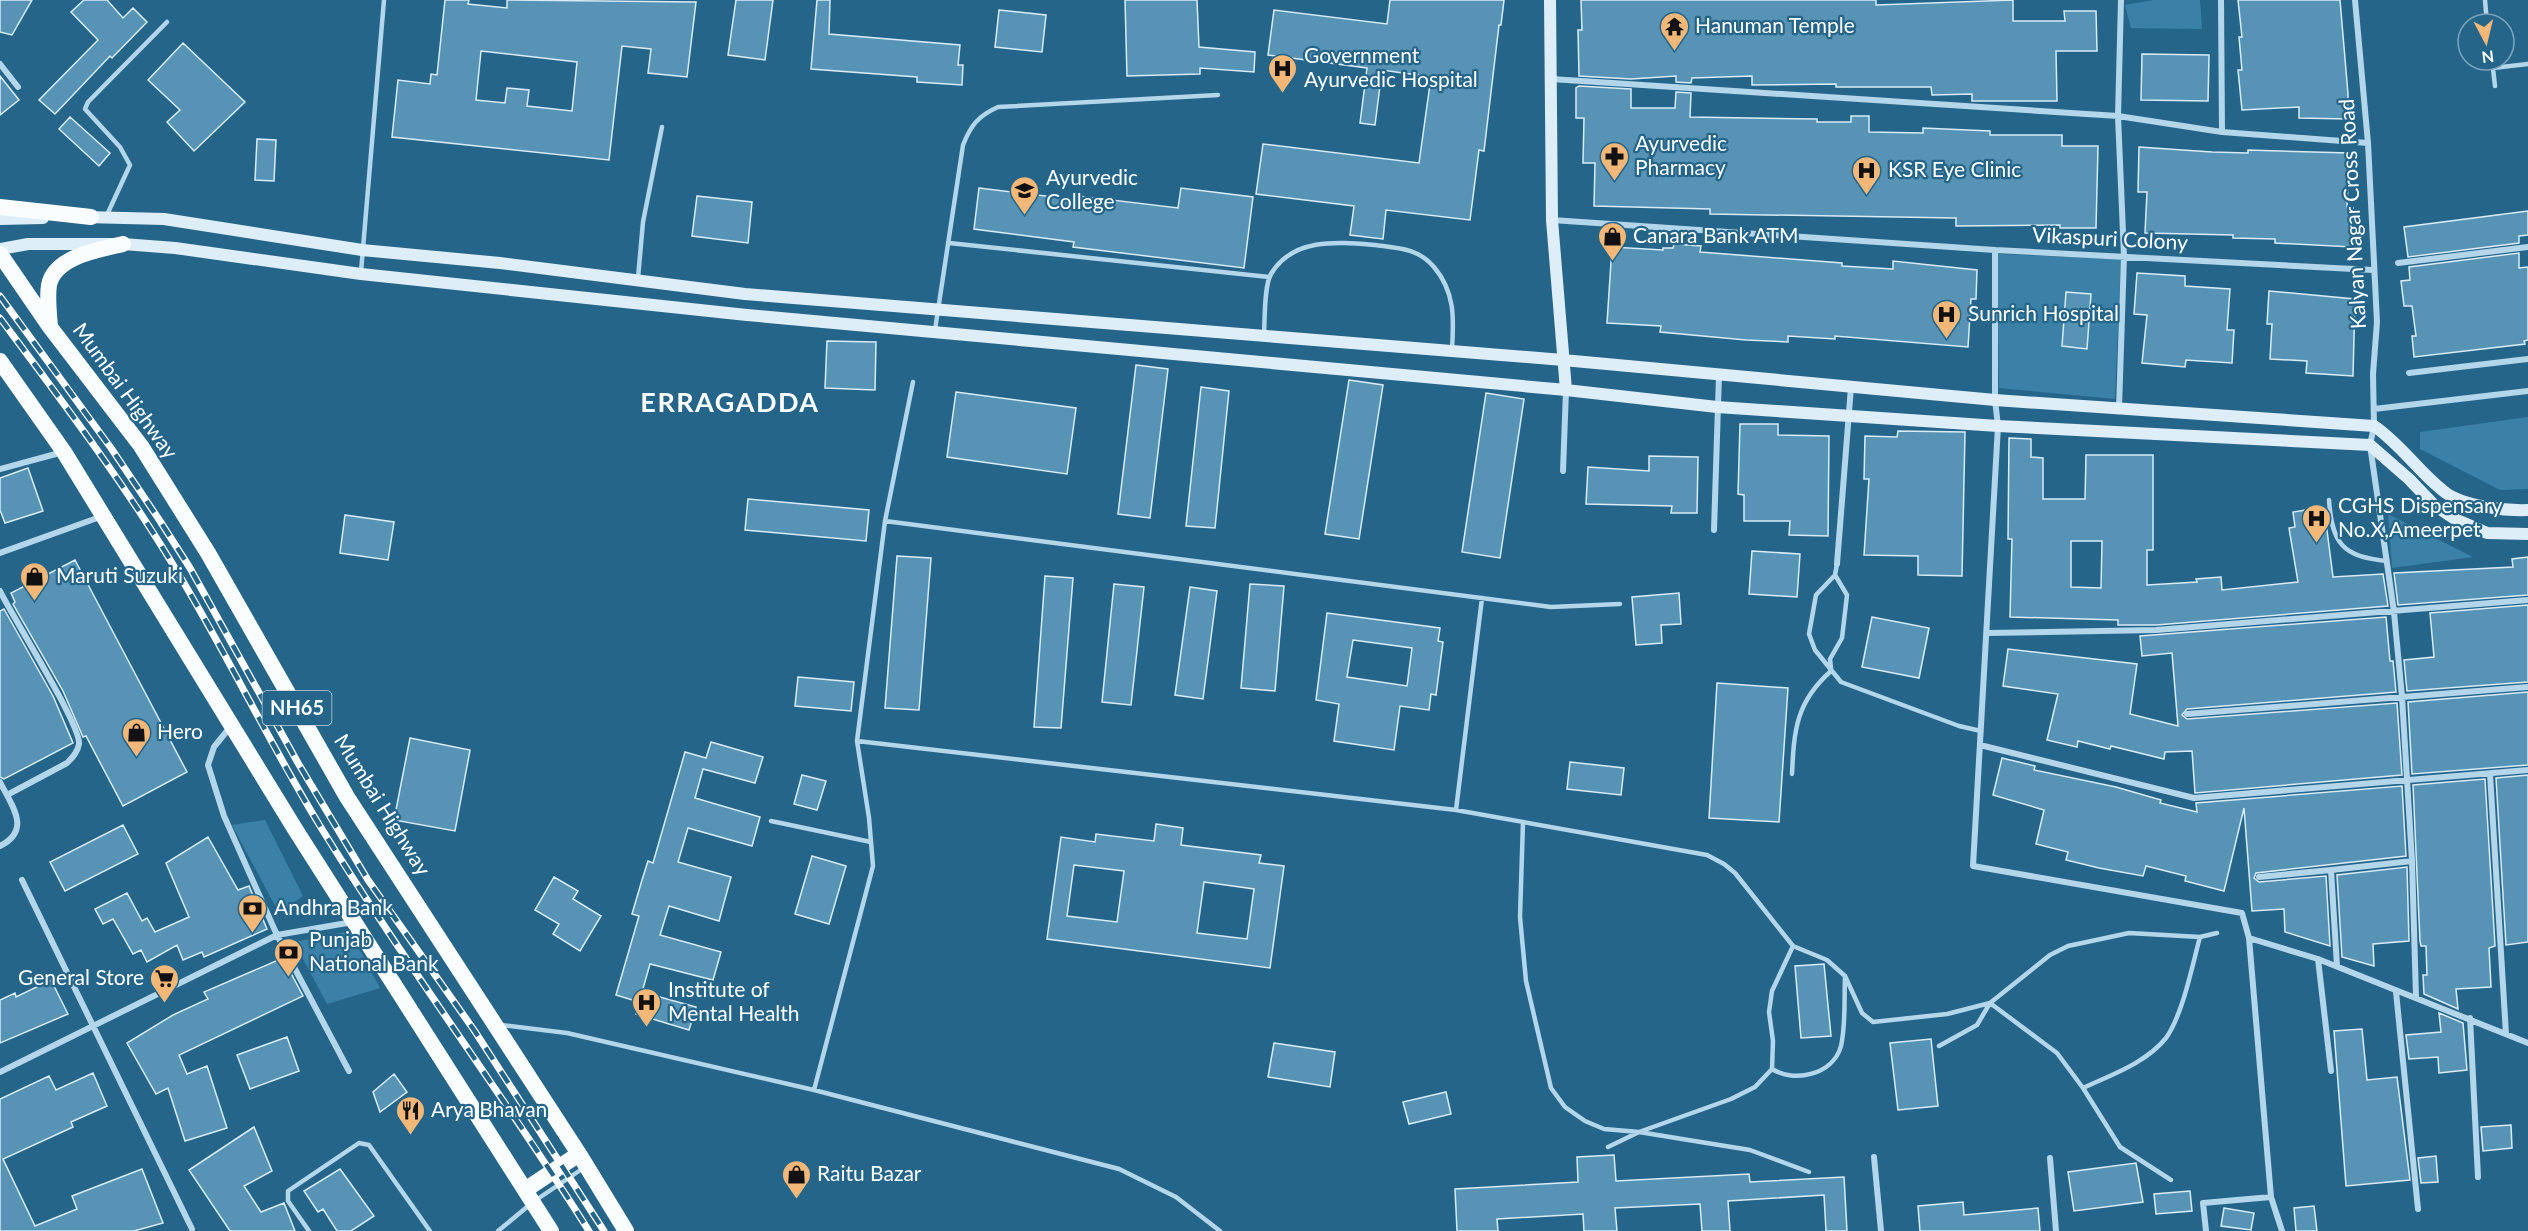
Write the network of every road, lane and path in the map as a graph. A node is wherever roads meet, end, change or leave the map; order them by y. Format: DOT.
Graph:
graph roads {
  1 [pos="384,0"];
  2 [pos="1550,0"];
  3 [pos="2121,0"];
  4 [pos="2221,0"];
  5 [pos="2355,0"];
  6 [pos="167,22"];
  7 [pos="0,64"];
  8 [pos="2493,72"];
  9 [pos="1550,78"];
  10 [pos="2495,86"];
  11 [pos="18,87"];
  12 [pos="1218,95"];
  13 [pos="2118,116"];
  14 [pos="662,127"];
  15 [pos="2222,132"];
  16 [pos="2368,143"];
  17 [pos="0,207"];
  18 [pos="99,217"];
  19 [pos="0,219"];
  20 [pos="1552,220"];
  21 [pos="949,243"];
  22 [pos="123,244"];
  23 [pos="2528,247"];
  24 [pos="0,249"];
  25 [pos="362,250"];
  26 [pos="1995,250"];
  27 [pos="0,254"];
  28 [pos="2124,256"];
  29 [pos="2398,263"];
  30 [pos="2373,270"];
  31 [pos="361,274"];
  32 [pos="1269,277"];
  33 [pos="638,281"];
  34 [pos="939,309"];
  35 [pos="50,327"];
  36 [pos="935,331"];
  37 [pos="1263,336"];
  38 [pos="1452,351"];
  39 [pos="2528,359"];
  40 [pos="1563,360"];
  41 [pos="0,361"];
  42 [pos="2409,373"];
  43 [pos="1719,375"];
  44 [pos="912,382"];
  45 [pos="1851,387"];
  46 [pos="1566,390"];
  47 [pos="2528,391"];
  48 [pos="1995,400"];
  49 [pos="1718,407"];
  50 [pos="2119,408"];
  51 [pos="2374,409"];
  52 [pos="1848,415"];
  53 [pos="1998,426"];
  54 [pos="2374,426"];
  55 [pos="2370,445"];
  56 [pos="64,452"];
  57 [pos="0,469"];
  58 [pos="1563,471"];
  59 [pos="2329,500"];
  60 [pos="2528,510"];
  61 [pos="104,516"];
  62 [pos="885,521"];
  63 [pos="1714,530"];
  64 [pos="2528,534"];
  65 [pos="0,553"];
  66 [pos="2387,561"];
  67 [pos="1837,564"];
  68 [pos="1835,575"];
  69 [pos="0,591"];
  70 [pos="1482,598"];
  71 [pos="2528,600"];
  72 [pos="1620,604"];
  73 [pos="2394,612"];
  74 [pos="1987,633"];
  75 [pos="1831,671"];
  76 [pos="2528,687"];
  77 [pos="2402,697"];
  78 [pos="2187,714"];
  79 [pos="232,725"];
  80 [pos="1981,731"];
  81 [pos="857,741"];
  82 [pos="1980,746"];
  83 [pos="2528,770"];
  84 [pos="1792,774"];
  85 [pos="2490,774"];
  86 [pos="2406,781"];
  87 [pos="0,782"];
  88 [pos="7,795"];
  89 [pos="1456,810"];
  90 [pos="771,821"];
  91 [pos="1523,822"];
  92 [pos="871,842"];
  93 [pos="0,846"];
  94 [pos="2412,861"];
  95 [pos="2331,870"];
  96 [pos="2259,877"];
  97 [pos="22,880"];
  98 [pos="354,922"];
  99 [pos="2217,933"];
  100 [pos="277,935"];
  101 [pos="2200,937"];
  102 [pos="2248,938"];
  103 [pos="1792,946"];
  104 [pos="2318,959"];
  105 [pos="2337,966"];
  106 [pos="1845,976"];
  107 [pos="2396,992"];
  108 [pos="2416,997"];
  109 [pos="1990,1003"];
  110 [pos="2470,1018"];
  111 [pos="496,1024"];
  112 [pos="91,1025"];
  113 [pos="2506,1034"];
  114 [pos="2528,1043"];
  115 [pos="1939,1046"];
  116 [pos="1772,1069"];
  117 [pos="349,1071"];
  118 [pos="2331,1071"];
  119 [pos="0,1072"];
  120 [pos="2083,1088"];
  121 [pos="814,1090"];
  122 [pos="1639,1132"];
  123 [pos="1608,1147"];
  124 [pos="1874,1157"];
  125 [pos="2050,1158"];
  126 [pos="583,1160"];
  127 [pos="1809,1172"];
  128 [pos="2478,1177"];
  129 [pos="2171,1180"];
  130 [pos="529,1196"];
  131 [pos="2271,1197"];
  132 [pos="2418,1209"];
  133 [pos="192,1229"];
  134 [pos="309,1231"];
  135 [pos="429,1231"];
  136 [pos="498,1231"];
  137 [pos="551,1231"];
  138 [pos="626,1231"];
  139 [pos="1220,1231"];
  140 [pos="1881,1231"];
  141 [pos="2056,1231"];
  142 [pos="2206,1231"];
  143 [pos="2282,1231"];
  1 -- 25 [label="lane"];
  2 -- 9 [label="main road"];
  3 -- 13 [label="street"];
  4 -- 15 [label="street"];
  5 -- 16 [label="street, Kalyan Nagar Cross Road"];
  6 -- 18 [label="lane"];
  7 -- 11 [label="street"];
  8 -- 10 [label="lane"];
  9 -- 13 [label="street"];
  9 -- 20 [label="main road"];
  12 -- 21 [label="lane"];
  13 -- 15 [label="street"];
  13 -- 28 [label="street"];
  14 -- 33 [label="lane"];
  15 -- 16 [label="street"];
  16 -- 30 [label="street, Kalyan Nagar Cross Road"];
  17 -- 18 [label="highway"];
  18 -- 19 [label="main road"];
  18 -- 25 [label="main road"];
  20 -- 26 [label="street, Vikaspuri Colony"];
  20 -- 40 [label="main road"];
  21 -- 32 [label="lane"];
  21 -- 34 [label="lane"];
  22 -- 24 [label="main road"];
  22 -- 31 [label="main road"];
  22 -- 35 [label="highway"];
  23 -- 29 [label="street"];
  25 -- 31 [label="lane"];
  25 -- 33 [label="main road"];
  26 -- 28 [label="street, Vikaspuri Colony"];
  26 -- 48 [label="street"];
  27 -- 35 [label="highway, Mumbai Highway / NH65"];
  28 -- 30 [label="street, Vikaspuri Colony"];
  28 -- 50 [label="street"];
  30 -- 51 [label="street, Kalyan Nagar Cross Road"];
  31 -- 36 [label="main road"];
  32 -- 37 [label="lane"];
  32 -- 38 [label="lane"];
  33 -- 34 [label="main road"];
  34 -- 36 [label="lane"];
  34 -- 37 [label="main road"];
  35 -- 111 [label="highway, Mumbai Highway / NH65"];
  36 -- 46 [label="main road"];
  37 -- 38 [label="main road"];
  38 -- 40 [label="main road"];
  39 -- 42 [label="street"];
  40 -- 43 [label="main road"];
  40 -- 46 [label="main road"];
  41 -- 56 [label="highway, NH65"];
  43 -- 45 [label="main road"];
  43 -- 49 [label="street"];
  44 -- 62 [label="lane"];
  45 -- 48 [label="main road"];
  45 -- 52 [label="street"];
  46 -- 49 [label="main road"];
  46 -- 58 [label="street"];
  47 -- 51 [label="street"];
  48 -- 50 [label="main road"];
  48 -- 53 [label="street"];
  49 -- 52 [label="main road"];
  49 -- 63 [label="street"];
  50 -- 54 [label="main road"];
  51 -- 54 [label="street, Kalyan Nagar Cross Road"];
  52 -- 53 [label="main road"];
  52 -- 67 [label="street"];
  53 -- 55 [label="main road"];
  53 -- 74 [label="street"];
  54 -- 55 [label="street, Kalyan Nagar Cross Road"];
  54 -- 60 [label="main road"];
  55 -- 64 [label="main road"];
  55 -- 66 [label="street"];
  56 -- 57 [label="street"];
  56 -- 61 [label="highway, NH65"];
  59 -- 66 [label="lane"];
  61 -- 65 [label="street"];
  61 -- 79 [label="highway, NH65"];
  62 -- 70 [label="lane"];
  62 -- 81 [label="lane"];
  66 -- 73 [label="street"];
  67 -- 68 [label="lane"];
  68 -- 75 [label="lane"];
  68 -- 75 [label="lane"];
  69 -- 88 [label="street"];
  70 -- 72 [label="lane"];
  70 -- 89 [label="lane"];
  71 -- 73 [label="street"];
  73 -- 74 [label="street"];
  73 -- 77 [label="street"];
  74 -- 80 [label="street"];
  75 -- 80 [label="lane"];
  75 -- 84 [label="lane"];
  76 -- 77 [label="street"];
  77 -- 78 [label="street"];
  77 -- 86 [label="street"];
  79 -- 98 [label="highway, NH65"];
  79 -- 100 [label="street"];
  80 -- 82 [label="street"];
  81 -- 89 [label="lane"];
  81 -- 92 [label="lane"];
  82 -- 86 [label="street"];
  82 -- 102 [label="street"];
  83 -- 85 [label="street"];
  85 -- 86 [label="street"];
  85 -- 113 [label="street"];
  86 -- 94 [label="street"];
  87 -- 88 [label="street"];
  88 -- 93 [label="street"];
  89 -- 91 [label="lane"];
  90 -- 92 [label="lane"];
  91 -- 103 [label="lane"];
  91 -- 122 [label="lane"];
  92 -- 121 [label="lane"];
  94 -- 95 [label="street"];
  94 -- 108 [label="street"];
  95 -- 96 [label="street"];
  95 -- 105 [label="street"];
  97 -- 112 [label="street"];
  98 -- 100 [label="street"];
  98 -- 130 [label="highway, NH65"];
  99 -- 101 [label="lane"];
  100 -- 112 [label="street"];
  100 -- 117 [label="street"];
  101 -- 109 [label="lane"];
  101 -- 120 [label="lane"];
  102 -- 104 [label="street"];
  102 -- 131 [label="street"];
  103 -- 106 [label="lane"];
  103 -- 116 [label="lane"];
  104 -- 105 [label="street"];
  104 -- 118 [label="street"];
  105 -- 107 [label="street"];
  106 -- 109 [label="lane"];
  106 -- 116 [label="lane"];
  107 -- 108 [label="street"];
  107 -- 132 [label="street"];
  108 -- 110 [label="street"];
  109 -- 115 [label="lane"];
  109 -- 120 [label="lane"];
  110 -- 113 [label="street"];
  110 -- 128 [label="street"];
  111 -- 121 [label="lane"];
  111 -- 126 [label="highway, Mumbai Highway / NH65"];
  112 -- 119 [label="street"];
  112 -- 133 [label="street"];
  113 -- 114 [label="street"];
  116 -- 122 [label="lane"];
  120 -- 129 [label="lane"];
  121 -- 139 [label="lane"];
  122 -- 123 [label="lane"];
  122 -- 127 [label="lane"];
  124 -- 140 [label="street"];
  125 -- 141 [label="street"];
  126 -- 130 [label="highway"];
  126 -- 138 [label="highway, Mumbai Highway / NH65"];
  130 -- 136 [label="lane"];
  130 -- 137 [label="highway, NH65"];
  131 -- 142 [label="street"];
  131 -- 143 [label="street"];
  134 -- 135 [label="lane"];
}
